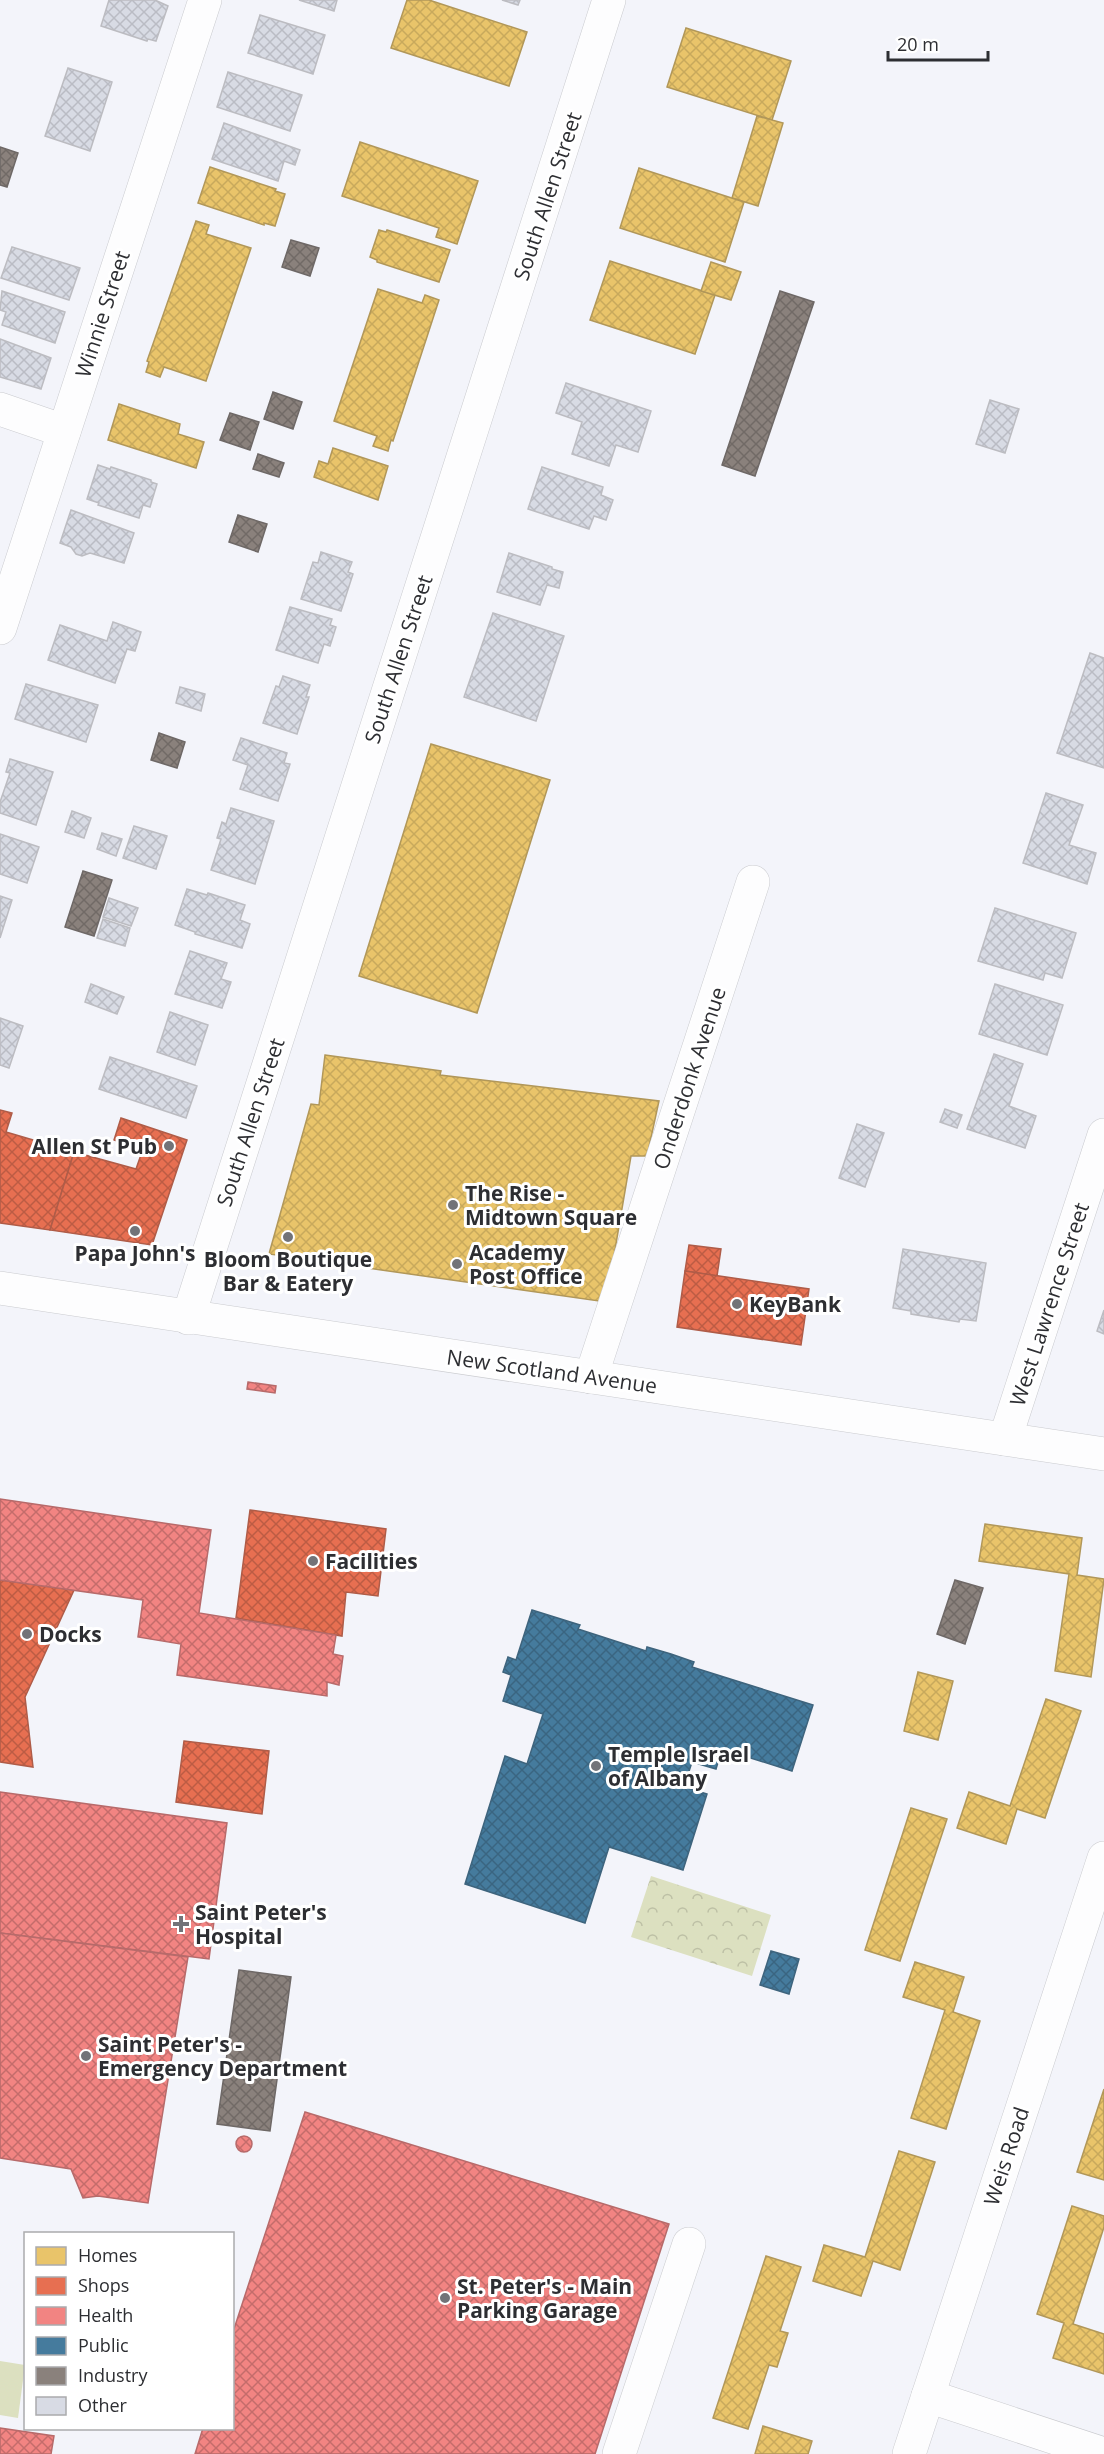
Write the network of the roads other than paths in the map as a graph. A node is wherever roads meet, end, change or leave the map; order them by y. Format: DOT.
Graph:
graph roads {
  1 [pos="205,0"];
  2 [pos="609,0"];
  3 [pos="0,409"];
  4 [pos="64,431"];
  5 [pos="0,628"];
  6 [pos="753,882"];
  7 [pos="1104,1135"];
  8 [pos="0,1288"];
  9 [pos="188,1318"];
  10 [pos="591,1377"];
  11 [pos="1005,1439"];
  12 [pos="1104,1454"];
  13 [pos="1104,1858"];
  14 [pos="689,2244"];
  15 [pos="928,2396"];
  16 [pos="619,2454"];
  17 [pos="909,2454"];
  18 [pos="1104,2454"];
  1 -- 4 [label="street, Winnie Street"];
  2 -- 9 [label="street, South Allen Street"];
  3 -- 4 [label="street"];
  4 -- 5 [label="street, Winnie Street"];
  6 -- 10 [label="street, Onderdonk Avenue"];
  7 -- 11 [label="street, West Lawrence Street"];
  8 -- 9 [label="street, New Scotland Avenue"];
  9 -- 10 [label="street, New Scotland Avenue"];
  10 -- 11 [label="street, New Scotland Avenue"];
  11 -- 12 [label="street, New Scotland Avenue"];
  13 -- 15 [label="street, Weis Road"];
  14 -- 16 [label="street"];
  15 -- 17 [label="street, Weis Road"];
  15 -- 18 [label="street"];
}
